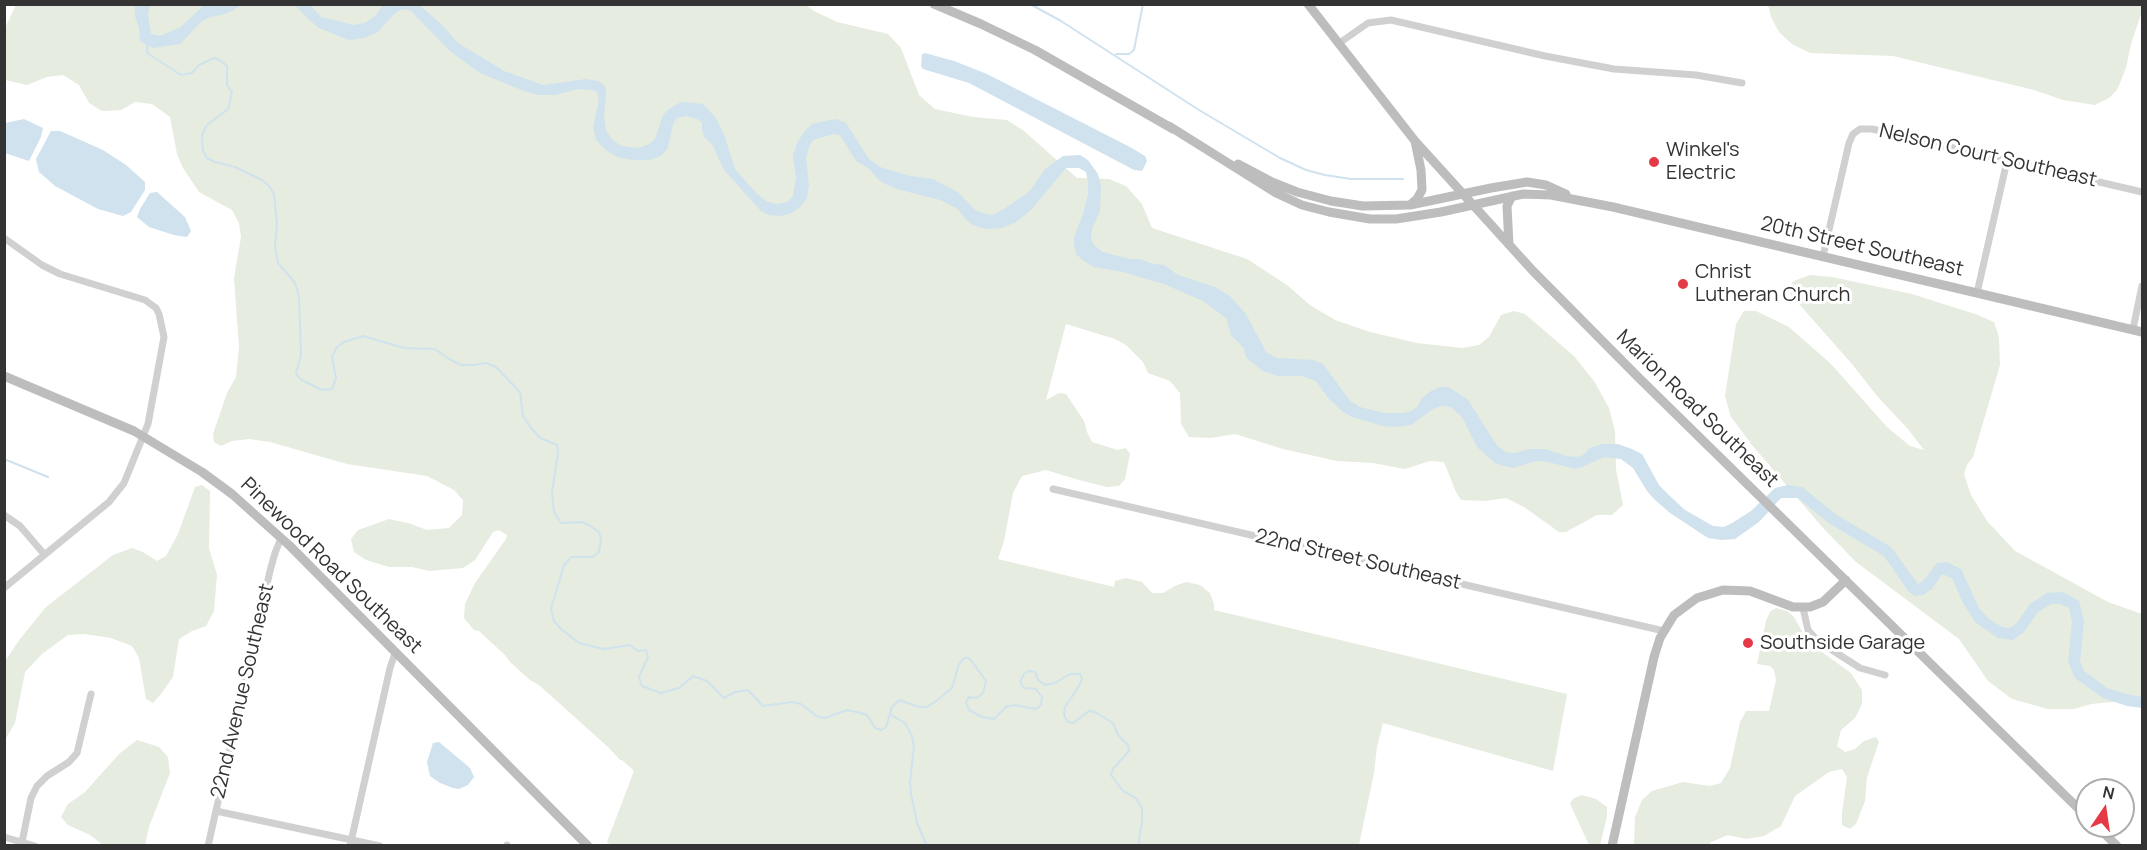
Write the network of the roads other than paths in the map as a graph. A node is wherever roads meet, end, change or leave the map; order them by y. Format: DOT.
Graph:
graph roads {
  1 [pos="934,4"];
  2 [pos="1308,4"];
  3 [pos="1338,44"];
  4 [pos="1742,83"];
  5 [pos="1169,126"];
  6 [pos="1415,141"];
  7 [pos="2007,161"];
  8 [pos="2142,192"];
  9 [pos="1462,194"];
  10 [pos="1512,196"];
  11 [pos="1573,198"];
  12 [pos="1410,205"];
  13 [pos="1473,206"];
  14 [pos="4,238"];
  15 [pos="1509,245"];
  16 [pos="1823,256"];
  17 [pos="2142,286"];
  18 [pos="1977,293"];
  19 [pos="2138,330"];
  20 [pos="4,375"];
  21 [pos="144,436"];
  22 [pos="1053,489"];
  23 [pos="4,515"];
  24 [pos="281,538"];
  25 [pos="44,554"];
  26 [pos="1846,580"];
  27 [pos="4,588"];
  28 [pos="1803,608"];
  29 [pos="1664,631"];
  30 [pos="395,653"];
  31 [pos="1885,675"];
  32 [pos="92,694"];
  33 [pos="2075,805"];
  34 [pos="216,811"];
  35 [pos="4,837"];
  36 [pos="22,842"];
  37 [pos="351,842"];
  38 [pos="35,846"];
  39 [pos="208,846"];
  40 [pos="380,846"];
  41 [pos="588,846"];
  42 [pos="1612,846"];
  1 -- 5 [label="street, 20th Street Southeast"];
  2 -- 3 [label="street, Marion Road Southeast"];
  3 -- 4 [label="street"];
  3 -- 6 [label="street, Marion Road Southeast"];
  5 -- 12 [label="street, 20th Street Southeast"];
  5 -- 13 [label="street, 20th Street Southeast"];
  6 -- 9 [label="street, Marion Road Southeast"];
  6 -- 12 [label="street"];
  7 -- 8 [label="street, Nelson Court Southeast"];
  7 -- 16 [label="street, Nelson Court Southeast"];
  7 -- 18 [label="street"];
  9 -- 11 [label="street, 20th Street Southeast"];
  9 -- 12 [label="street, 20th Street Southeast"];
  9 -- 13 [label="street, Marion Road Southeast"];
  10 -- 11 [label="street, 20th Street Southeast"];
  10 -- 13 [label="street, 20th Street Southeast"];
  10 -- 15 [label="street"];
  11 -- 16 [label="street, 20th Street Southeast"];
  13 -- 15 [label="street, Marion Road Southeast"];
  14 -- 21 [label="street"];
  15 -- 26 [label="street, Marion Road Southeast"];
  16 -- 18 [label="street, 20th Street Southeast"];
  17 -- 19 [label="street"];
  18 -- 19 [label="street, 20th Street Southeast"];
  20 -- 21 [label="street, Pinewood Road Southeast"];
  21 -- 24 [label="street, Pinewood Road Southeast"];
  21 -- 25 [label="street"];
  22 -- 29 [label="street, 22nd Street Southeast"];
  23 -- 25 [label="street"];
  24 -- 30 [label="street, Pinewood Road Southeast"];
  24 -- 34 [label="street, 22nd Avenue Southeast"];
  25 -- 27 [label="street"];
  26 -- 28 [label="street"];
  26 -- 33 [label="street, Marion Road Southeast"];
  28 -- 29 [label="street"];
  28 -- 31 [label="street"];
  29 -- 42 [label="street"];
  30 -- 37 [label="street"];
  30 -- 41 [label="street, Pinewood Road Southeast"];
  32 -- 36 [label="street"];
  34 -- 37 [label="street"];
  34 -- 39 [label="street, 22nd Avenue Southeast"];
  35 -- 36 [label="street"];
  36 -- 38 [label="street"];
  37 -- 40 [label="street"];
}
